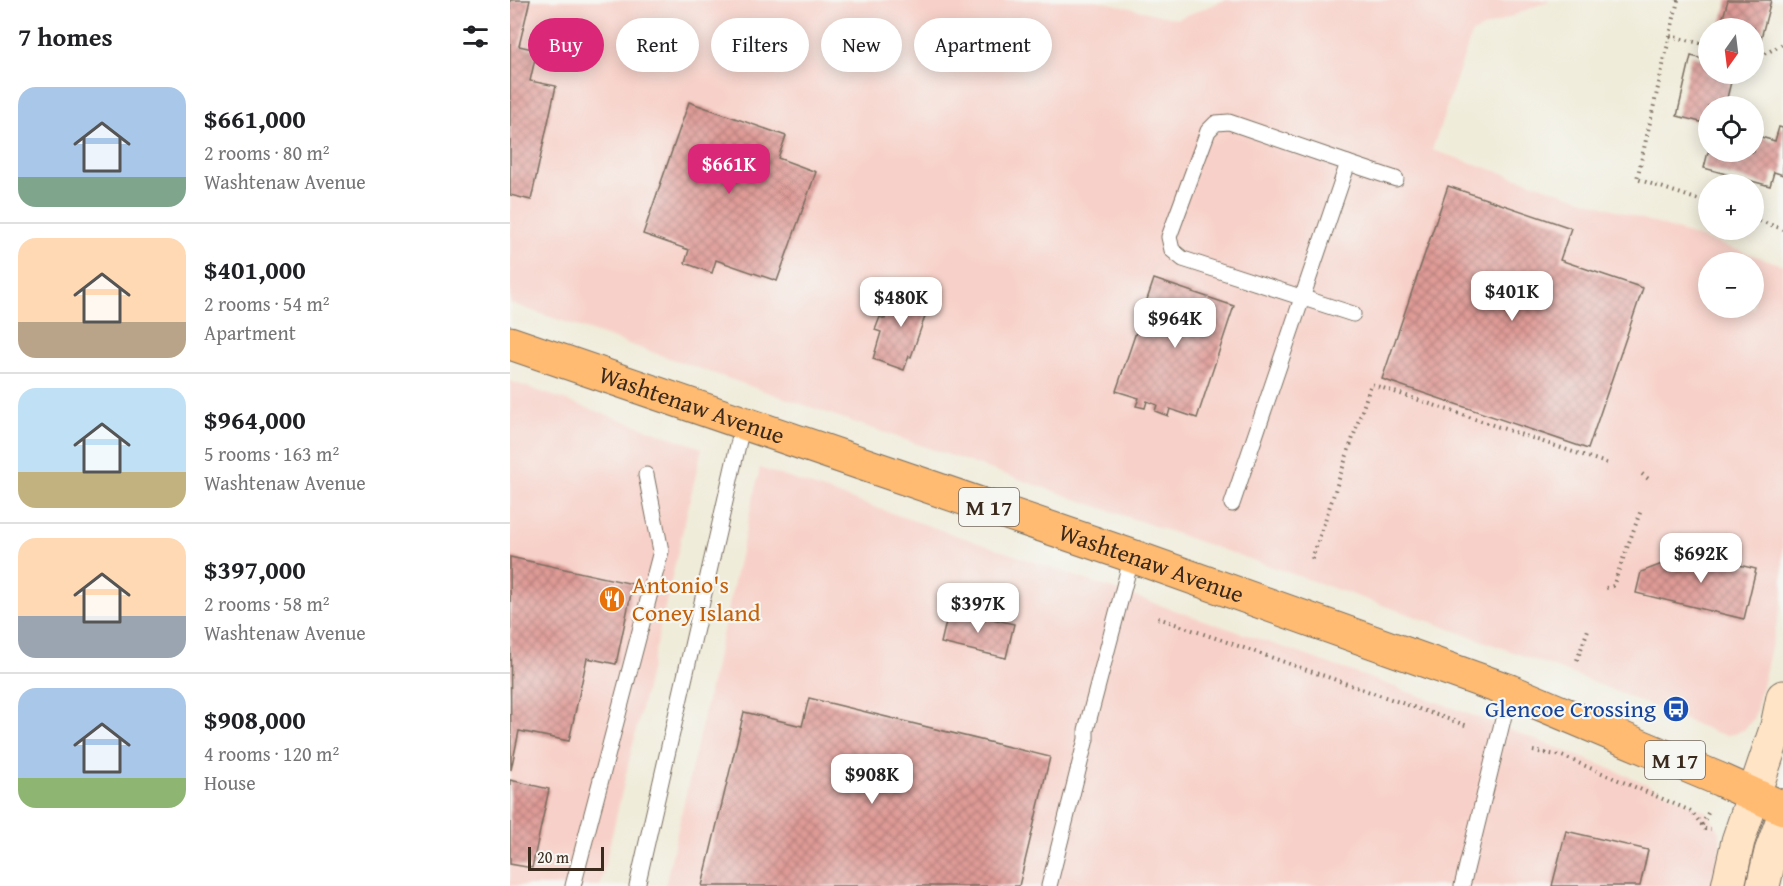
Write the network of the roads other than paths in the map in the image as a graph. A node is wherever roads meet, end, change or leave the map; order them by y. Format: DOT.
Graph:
graph roads {
  1 [pos="1348,163"];
  2 [pos="1396,179"];
  3 [pos="1302,298"];
  4 [pos="1353,314"];
  5 [pos="510,343"];
  6 [pos="743,423"];
  7 [pos="646,476"];
  8 [pos="1232,504"];
  9 [pos="1132,556"];
  10 [pos="1510,691"];
  11 [pos="1783,697"];
  12 [pos="1754,795"];
  13 [pos="1783,808"];
  14 [pos="1783,819"];
  15 [pos="573,886"];
  16 [pos="636,886"];
  17 [pos="1049,886"];
  18 [pos="1462,886"];
  19 [pos="1728,886"];
  20 [pos="1763,886"];
  1 -- 2 [label="lane"];
  1 -- 3 [label="lane"];
  1 -- 3 [label="lane"];
  3 -- 4 [label="lane"];
  3 -- 8 [label="lane"];
  5 -- 6 [label="main road, Washtenaw Avenue / M 17"];
  6 -- 9 [label="main road, Washtenaw Avenue / M 17"];
  6 -- 16 [label="lane"];
  7 -- 15 [label="lane"];
  9 -- 10 [label="main road, Washtenaw Avenue / M 17"];
  9 -- 17 [label="lane"];
  10 -- 12 [label="main road, Washtenaw Avenue / M 17"];
  10 -- 18 [label="lane"];
  11 -- 12 [label="main road"];
  12 -- 13 [label="main road, Washtenaw Avenue / M 17"];
  12 -- 19 [label="main road"];
  14 -- 20 [label="main road"];
}
